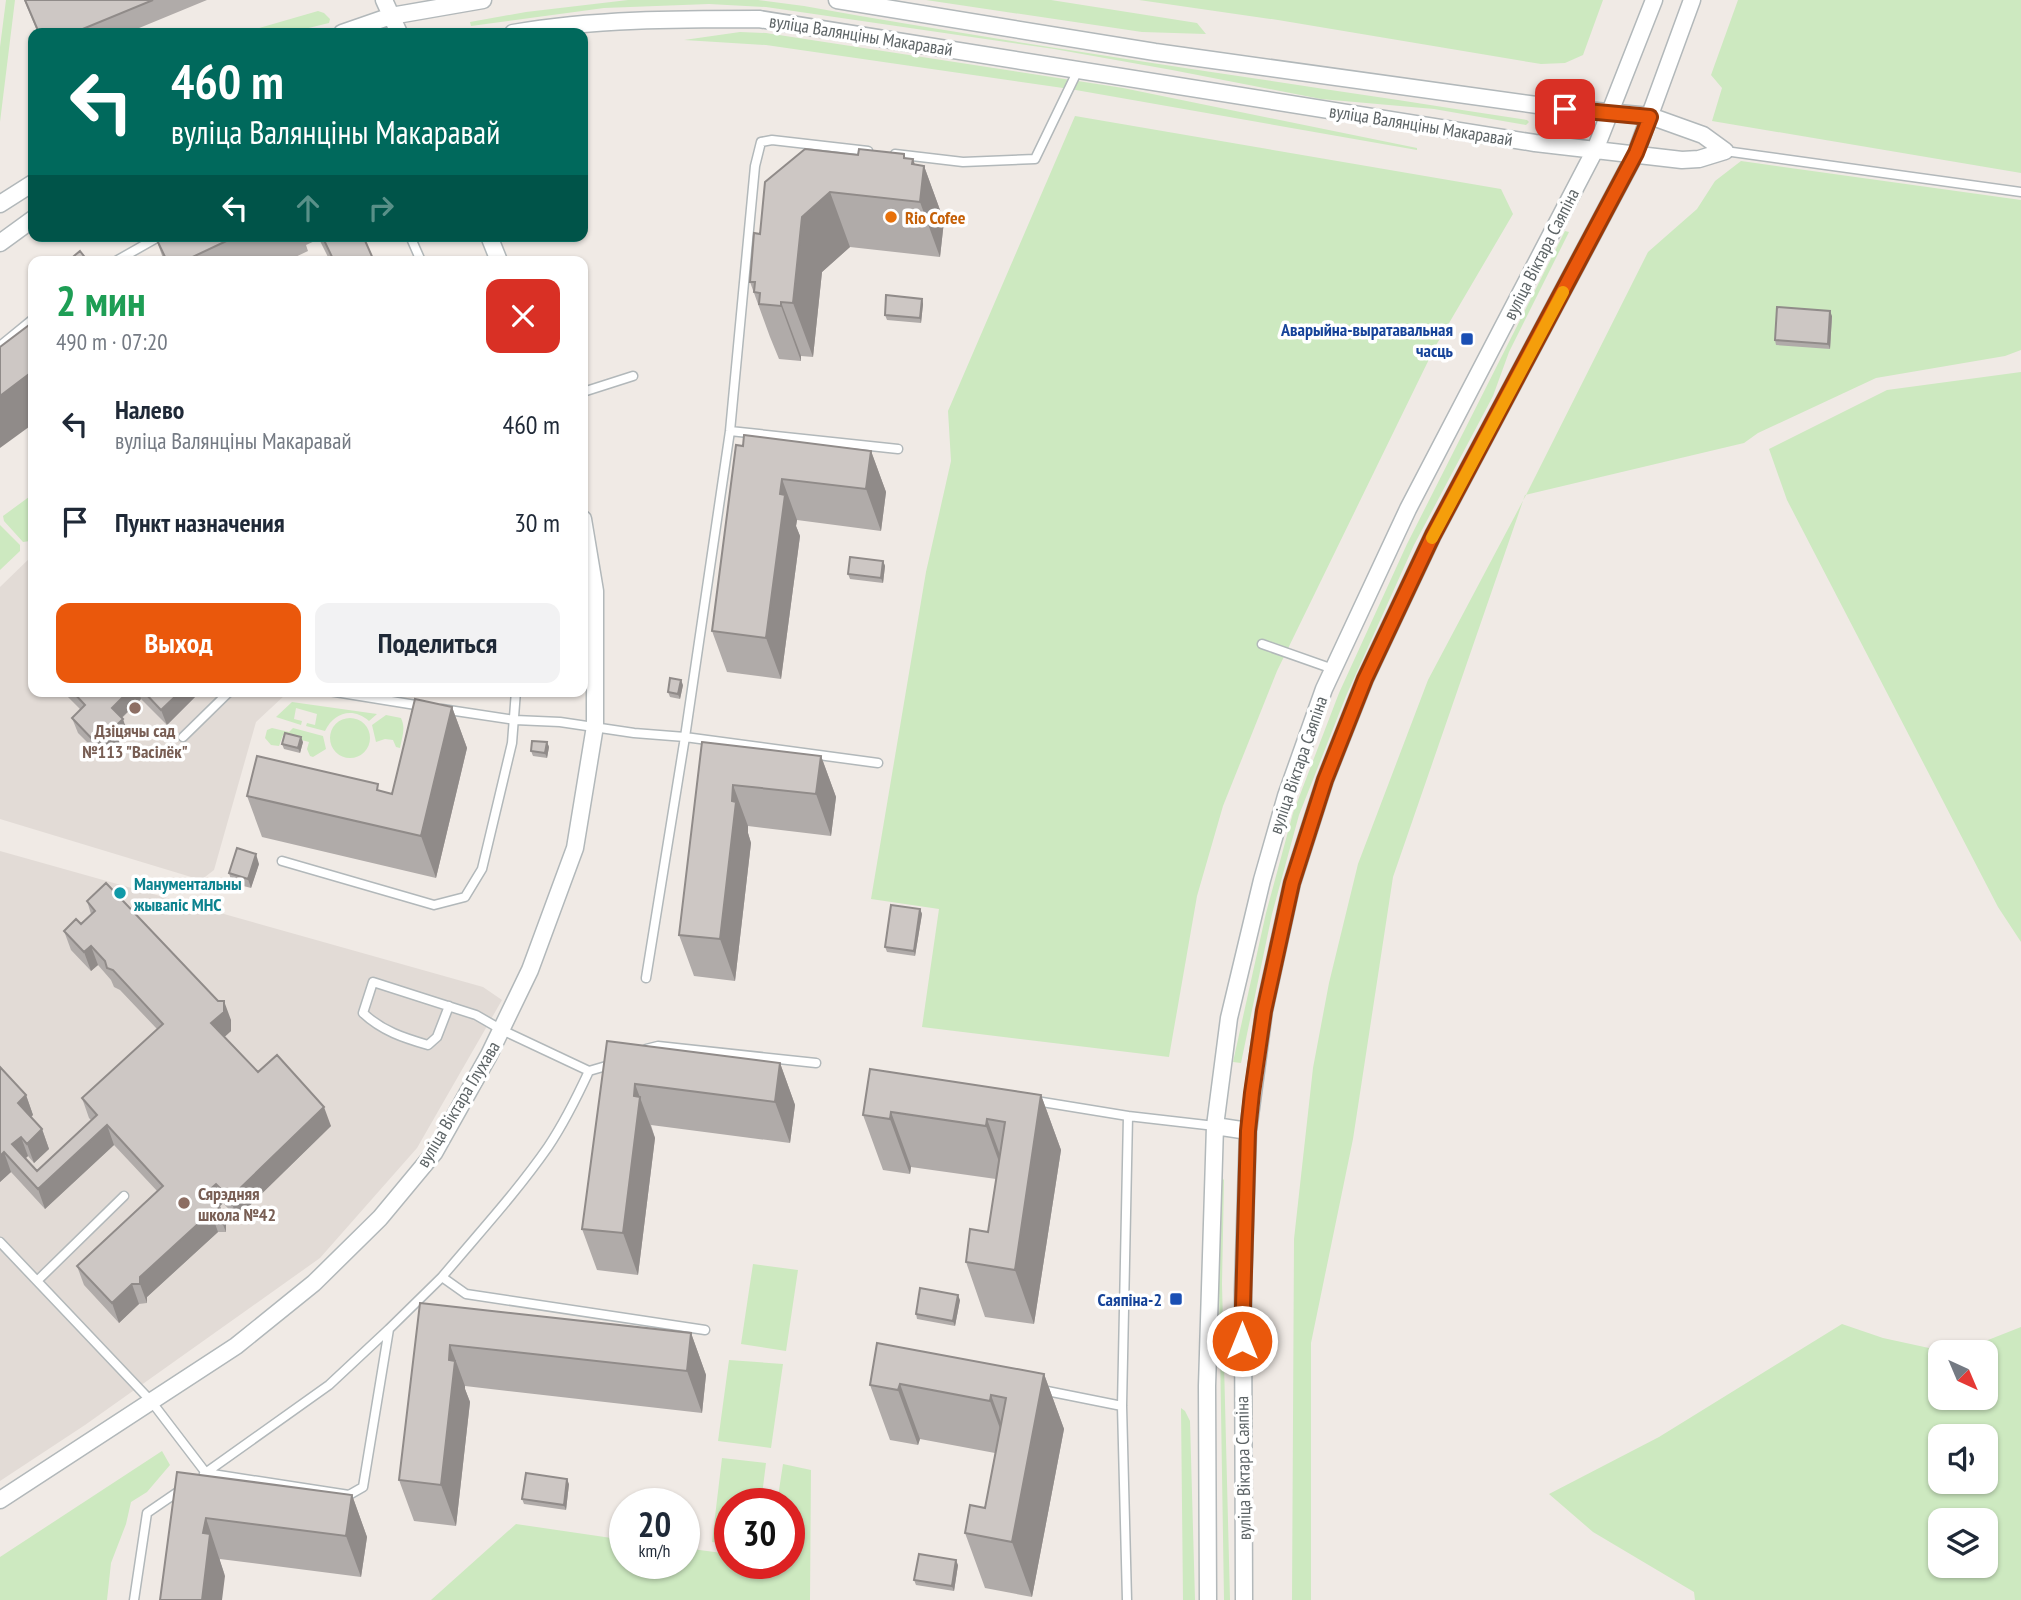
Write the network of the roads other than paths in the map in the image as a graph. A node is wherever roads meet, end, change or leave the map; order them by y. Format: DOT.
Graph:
graph roads {
  1 [pos="384,0"];
  2 [pos="483,0"];
  3 [pos="837,0"];
  4 [pos="1654,0"];
  5 [pos="1692,0"];
  6 [pos="391,16"];
  7 [pos="356,28"];
  8 [pos="397,28"];
  9 [pos="542,28"];
  10 [pos="1078,70"];
  11 [pos="1608,114"];
  12 [pos="1650,117"];
  13 [pos="1595,150"];
  14 [pos="1725,151"];
  15 [pos="1636,153"];
  16 [pos="28,186"];
  17 [pos="2021,192"];
  18 [pos="0,204"];
  19 [pos="28,223"];
  20 [pos="149,242"];
  21 [pos="0,243"];
  22 [pos="125,256"];
  23 [pos="28,323"];
  24 [pos="0,346"];
  25 [pos="633,376"];
  26 [pos="588,390"];
  27 [pos="730,432"];
  28 [pos="898,449"];
  29 [pos="588,549"];
  30 [pos="1262,644"];
  31 [pos="1334,668"];
  32 [pos="224,697"];
  33 [pos="367,697"];
  34 [pos="516,697"];
  35 [pos="515,720"];
  36 [pos="595,726"];
  37 [pos="183,737"];
  38 [pos="685,737"];
  39 [pos="878,763"];
  40 [pos="282,861"];
  41 [pos="646,978"];
  42 [pos="449,1006"];
  43 [pos="502,1030"];
  44 [pos="635,1051"];
  45 [pos="618,1061"];
  46 [pos="816,1063"];
  47 [pos="589,1071"];
  48 [pos="1024,1099"];
  49 [pos="1128,1116"];
  50 [pos="1215,1126"];
  51 [pos="1248,1131"];
  52 [pos="124,1196"];
  53 [pos="0,1242"];
  54 [pos="442,1277"];
  55 [pos="37,1281"];
  56 [pos="389,1329"];
  57 [pos="705,1330"];
  58 [pos="1038,1390"];
  59 [pos="151,1401"];
  60 [pos="1122,1406"];
  61 [pos="206,1473"];
  62 [pos="196,1480"];
  63 [pos="186,1486"];
  64 [pos="0,1500"];
  65 [pos="134,1600"];
  66 [pos="1127,1600"];
  67 [pos="1208,1600"];
  68 [pos="1244,1600"];
  1 -- 6 [label="street"];
  2 -- 6 [label="street"];
  3 -- 11 [label="street, вуліца Валянціны Макаравай"];
  4 -- 11 [label="street, вуліца Віктара Саяпіна"];
  5 -- 12 [label="street, вуліца Віктара Саяпіна"];
  6 -- 7 [label="street"];
  6 -- 8 [label="street"];
  9 -- 10 [label="street, вуліца Валянціны Макаравай"];
  10 -- 13 [label="street, вуліца Валянціны Макаравай"];
  10 -- 27 [label="lane"];
  11 -- 12 [label="street, вуліца Валянціны Макаравай"];
  11 -- 13 [label="street, вуліца Віктара Саяпіна"];
  12 -- 14 [label="street, вуліца Валянціны Макаравай"];
  12 -- 15 [label="street, вуліца Віктара Саяпіна"];
  13 -- 15 [label="street, вуліца Валянціны Макаравай"];
  13 -- 31 [label="street, вуліца Віктара Саяпіна"];
  14 -- 15 [label="street, вуліца Валянціны Макаравай"];
  14 -- 17 [label="lane"];
  15 -- 51 [label="street, вуліца Віктара Саяпіна"];
  16 -- 18 [label="street"];
  19 -- 21 [label="street"];
  20 -- 22 [label="lane"];
  23 -- 24 [label="lane"];
  25 -- 26 [label="lane"];
  27 -- 28 [label="lane"];
  27 -- 38 [label="lane"];
  29 -- 36 [label="street, вуліца Віктара Глухава"];
  30 -- 31 [label="lane"];
  31 -- 50 [label="street, вуліца Віктара Саяпіна"];
  32 -- 37 [label="lane"];
  33 -- 35 [label="lane"];
  34 -- 35 [label="lane"];
  35 -- 36 [label="lane"];
  35 -- 40 [label="lane"];
  36 -- 38 [label="lane"];
  36 -- 43 [label="street, вуліца Віктара Глухава"];
  38 -- 39 [label="lane"];
  38 -- 41 [label="lane"];
  42 -- 42 [label="lane"];
  42 -- 43 [label="lane"];
  43 -- 47 [label="lane"];
  43 -- 59 [label="street, вуліца Віктара Глухава"];
  44 -- 46 [label="lane"];
  45 -- 47 [label="lane"];
  47 -- 54 [label="lane"];
  48 -- 49 [label="lane"];
  49 -- 50 [label="lane"];
  49 -- 60 [label="lane"];
  50 -- 51 [label="street"];
  50 -- 67 [label="street, вуліца Віктара Саяпіна"];
  51 -- 68 [label="street, вуліца Віктара Саяпіна"];
  52 -- 55 [label="lane"];
  53 -- 55 [label="lane"];
  54 -- 56 [label="lane"];
  54 -- 57 [label="lane"];
  55 -- 59 [label="lane"];
  56 -- 61 [label="lane"];
  56 -- 61 [label="lane"];
  58 -- 60 [label="lane"];
  59 -- 61 [label="lane"];
  59 -- 64 [label="street, вуліца Віктара Глухава"];
  60 -- 66 [label="lane"];
  61 -- 62 [label="lane"];
  63 -- 65 [label="lane"];
}
